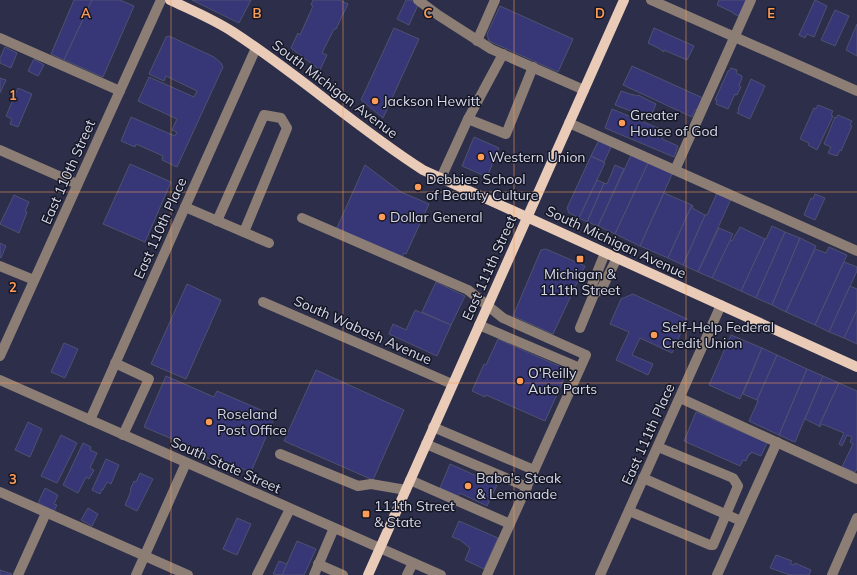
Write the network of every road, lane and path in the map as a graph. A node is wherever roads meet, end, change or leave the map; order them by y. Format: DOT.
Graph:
graph roads {
  1 [pos="161,0"];
  2 [pos="170,0"];
  3 [pos="418,0"];
  4 [pos="495,0"];
  5 [pos="624,0"];
  6 [pos="651,0"];
  7 [pos="751,0"];
  8 [pos="735,37"];
  9 [pos="0,38"];
  10 [pos="477,41"];
  11 [pos="256,48"];
  12 [pos="503,54"];
  13 [pos="533,67"];
  14 [pos="584,90"];
  15 [pos="120,91"];
  16 [pos="857,91"];
  17 [pos="468,119"];
  18 [pos="569,123"];
  19 [pos="0,150"];
  20 [pos="675,170"];
  21 [pos="441,178"];
  22 [pos="78,184"];
  23 [pos="185,207"];
  24 [pos="527,217"];
  25 [pos="302,218"];
  26 [pos="217,221"];
  27 [pos="244,232"];
  28 [pos="269,243"];
  29 [pos="857,251"];
  30 [pos="605,253"];
  31 [pos="617,258"];
  32 [pos="0,266"];
  33 [pos="34,280"];
  34 [pos="594,294"];
  35 [pos="263,302"];
  36 [pos="488,305"];
  37 [pos="721,305"];
  38 [pos="479,325"];
  39 [pos="580,328"];
  40 [pos="0,356"];
  41 [pos="115,363"];
  42 [pos="580,368"];
  43 [pos="857,368"];
  44 [pos="0,380"];
  45 [pos="452,384"];
  46 [pos="680,398"];
  47 [pos="90,420"];
  48 [pos="433,427"];
  49 [pos="123,435"];
  50 [pos="777,442"];
  51 [pos="426,444"];
  52 [pos="658,447"];
  53 [pos="280,454"];
  54 [pos="186,463"];
  55 [pos="534,470"];
  56 [pos="644,478"];
  57 [pos="857,479"];
  58 [pos="410,480"];
  59 [pos="527,487"];
  60 [pos="406,490"];
  61 [pos="0,492"];
  62 [pos="290,509"];
  63 [pos="629,511"];
  64 [pos="46,513"];
  65 [pos="726,515"];
  66 [pos="857,518"];
  67 [pos="741,521"];
  68 [pos="510,524"];
  69 [pos="334,528"];
  70 [pos="380,548"];
  71 [pos="144,556"];
  72 [pos="412,563"];
  73 [pos="318,564"];
  74 [pos="18,575"];
  75 [pos="136,575"];
  76 [pos="188,575"];
  77 [pos="257,575"];
  78 [pos="314,575"];
  79 [pos="343,575"];
  80 [pos="368,575"];
  81 [pos="407,575"];
  82 [pos="441,575"];
  83 [pos="487,575"];
  84 [pos="600,575"];
  85 [pos="717,575"];
  86 [pos="832,575"];
  1 -- 15 [label="street, East 110th Street"];
  2 -- 11 [label="main road, South Michigan Avenue"];
  3 -- 10 [label="street"];
  4 -- 10 [label="street"];
  5 -- 14 [label="main road, East 111th Street"];
  6 -- 8 [label="street"];
  7 -- 8 [label="street"];
  8 -- 16 [label="street"];
  8 -- 20 [label="street"];
  9 -- 15 [label="street"];
  10 -- 12 [label="street"];
  11 -- 21 [label="main road, South Michigan Avenue"];
  11 -- 23 [label="street, East 110th Place"];
  12 -- 13 [label="street"];
  12 -- 17 [label="street"];
  13 -- 14 [label="street"];
  13 -- 17 [label="street"];
  14 -- 18 [label="main road, East 111th Street"];
  15 -- 22 [label="street, East 110th Street"];
  17 -- 21 [label="street"];
  18 -- 20 [label="street"];
  18 -- 24 [label="main road, East 111th Street"];
  19 -- 22 [label="street"];
  20 -- 29 [label="street"];
  21 -- 24 [label="main road, South Michigan Avenue"];
  22 -- 33 [label="street, East 110th Street"];
  23 -- 26 [label="street"];
  23 -- 41 [label="street, East 110th Place"];
  24 -- 30 [label="main road, South Michigan Avenue"];
  24 -- 36 [label="main road, East 111th Street"];
  25 -- 36 [label="street"];
  26 -- 27 [label="street"];
  26 -- 27 [label="street"];
  27 -- 28 [label="street"];
  30 -- 31 [label="main road, South Michigan Avenue"];
  30 -- 34 [label="street"];
  31 -- 34 [label="street"];
  31 -- 37 [label="main road, South Michigan Avenue"];
  32 -- 33 [label="street"];
  33 -- 40 [label="street, East 110th Street"];
  34 -- 39 [label="street"];
  35 -- 45 [label="street, South Wabash Avenue"];
  36 -- 38 [label="main road, East 111th Street"];
  36 -- 42 [label="street"];
  37 -- 43 [label="main road, South Michigan Avenue"];
  37 -- 46 [label="street, East 111th Place"];
  38 -- 42 [label="street"];
  38 -- 45 [label="main road, East 111th Street"];
  41 -- 47 [label="street, East 110th Place"];
  41 -- 49 [label="street"];
  42 -- 55 [label="street"];
  44 -- 47 [label="street, South State Street"];
  45 -- 48 [label="main road, East 111th Street"];
  46 -- 50 [label="street"];
  46 -- 52 [label="street, East 111th Place"];
  47 -- 49 [label="street, South State Street"];
  48 -- 51 [label="main road, East 111th Street"];
  48 -- 55 [label="street"];
  49 -- 54 [label="street, South State Street"];
  50 -- 57 [label="street"];
  50 -- 67 [label="street"];
  51 -- 58 [label="main road, East 111th Street"];
  51 -- 59 [label="street"];
  52 -- 56 [label="street, East 111th Place"];
  52 -- 65 [label="street"];
  53 -- 60 [label="street"];
  54 -- 62 [label="street, South State Street"];
  54 -- 71 [label="street"];
  55 -- 59 [label="street"];
  56 -- 63 [label="street, East 111th Place"];
  56 -- 65 [label="street"];
  58 -- 60 [label="main road, East 111th Street"];
  58 -- 68 [label="street"];
  59 -- 68 [label="street"];
  60 -- 70 [label="main road, East 111th Street"];
  61 -- 64 [label="street"];
  62 -- 69 [label="street, South State Street"];
  62 -- 77 [label="street"];
  63 -- 65 [label="street"];
  63 -- 84 [label="street, East 111th Place"];
  64 -- 71 [label="street"];
  64 -- 74 [label="street"];
  65 -- 67 [label="street"];
  66 -- 86 [label="street"];
  67 -- 85 [label="street"];
  68 -- 83 [label="street"];
  69 -- 70 [label="street, South State Street"];
  69 -- 73 [label="street"];
  70 -- 72 [label="street, South State Street"];
  70 -- 80 [label="main road, East 111th Street"];
  71 -- 75 [label="street"];
  71 -- 76 [label="street"];
  72 -- 81 [label="street"];
  72 -- 82 [label="street, South State Street"];
  73 -- 78 [label="street"];
  73 -- 79 [label="street"];
}
